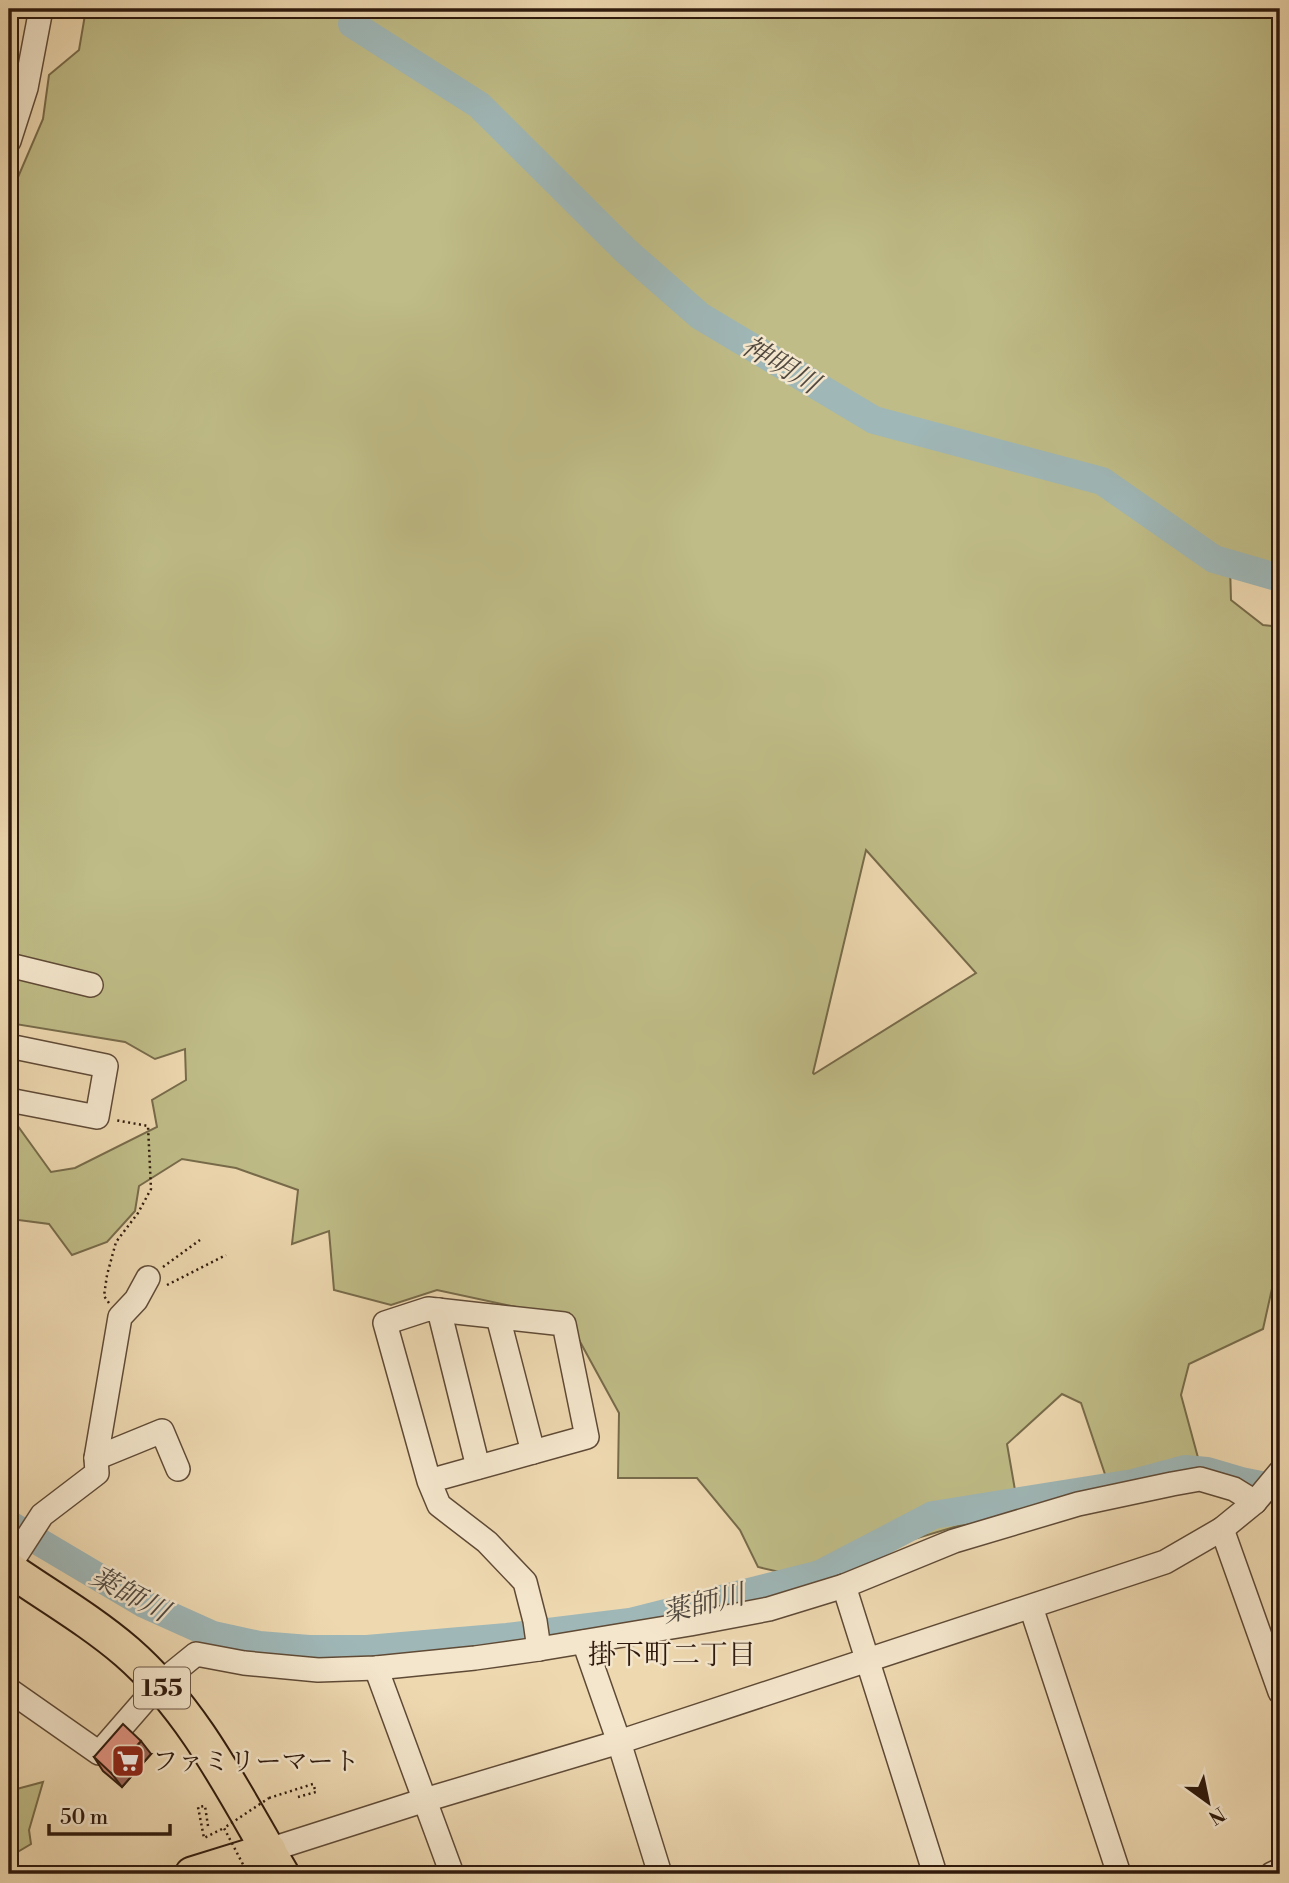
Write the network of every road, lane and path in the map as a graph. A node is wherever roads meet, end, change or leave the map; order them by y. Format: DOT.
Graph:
graph roads {
  1 [pos="41,9"];
  2 [pos="9,141"];
  3 [pos="9,965"];
  4 [pos="91,985"];
  5 [pos="9,1046"];
  6 [pos="9,1100"];
  7 [pos="97,1117"];
  8 [pos="200,1240"];
  9 [pos="226,1255"];
  10 [pos="148,1278"];
  11 [pos="128,1308"];
  12 [pos="439,1310"];
  13 [pos="498,1317"];
  14 [pos="533,1452"];
  15 [pos="96,1458"];
  16 [pos="478,1467"];
  17 [pos="178,1469"];
  18 [pos="1280,1472"];
  19 [pos="429,1481"];
  20 [pos="1255,1502"];
  21 [pos="1222,1529"];
  22 [pos="9,1568"];
  23 [pos="844,1586"];
  24 [pos="1031,1607"];
  25 [pos="584,1642"];
  26 [pos="539,1649"];
  27 [pos="866,1660"];
  28 [pos="376,1668"];
  29 [pos="159,1684"];
  30 [pos="9,1690"];
  31 [pos="1280,1692"];
  32 [pos="619,1742"];
  33 [pos="298,1797"];
  34 [pos="425,1800"];
  35 [pos="208,1826"];
  36 [pos="224,1828"];
  37 [pos="269,1865"];
  38 [pos="1280,1870"];
  39 [pos="192,1874"];
  40 [pos="242,1874"];
  41 [pos="452,1874"];
  42 [pos="660,1874"];
  43 [pos="935,1874"];
  44 [pos="1119,1874"];
  45 [pos="1272,1874"];
  1 -- 2 [label="street"];
  3 -- 4 [label="street"];
  5 -- 7 [label="street"];
  6 -- 7 [label="street"];
  7 -- 11 [label="path"];
  8 -- 10 [label="path"];
  9 -- 11 [label="path"];
  10 -- 11 [label="street"];
  11 -- 15 [label="street"];
  12 -- 13 [label="street"];
  12 -- 16 [label="street"];
  12 -- 19 [label="street"];
  13 -- 14 [label="street"];
  13 -- 14 [label="street"];
  14 -- 16 [label="street"];
  15 -- 17 [label="street"];
  15 -- 22 [label="street"];
  16 -- 19 [label="street"];
  18 -- 20 [label="street"];
  19 -- 26 [label="street"];
  20 -- 21 [label="street"];
  20 -- 23 [label="street"];
  21 -- 24 [label="street"];
  21 -- 31 [label="street"];
  22 -- 29 [label="highway, 155"];
  23 -- 25 [label="street"];
  23 -- 27 [label="street"];
  24 -- 27 [label="street"];
  24 -- 44 [label="street"];
  25 -- 26 [label="street"];
  25 -- 32 [label="street"];
  26 -- 28 [label="street"];
  27 -- 32 [label="street"];
  27 -- 43 [label="street"];
  28 -- 29 [label="street"];
  28 -- 34 [label="street"];
  29 -- 30 [label="street"];
  29 -- 37 [label="highway, 155"];
  32 -- 34 [label="street"];
  32 -- 42 [label="street"];
  33 -- 36 [label="path, bridge"];
  34 -- 37 [label="street"];
  34 -- 41 [label="street"];
  35 -- 36 [label="path"];
  36 -- 37 [label="path, bridge"];
  37 -- 39 [label="highway"];
  37 -- 40 [label="highway"];
  38 -- 45 [label="street"];
}
